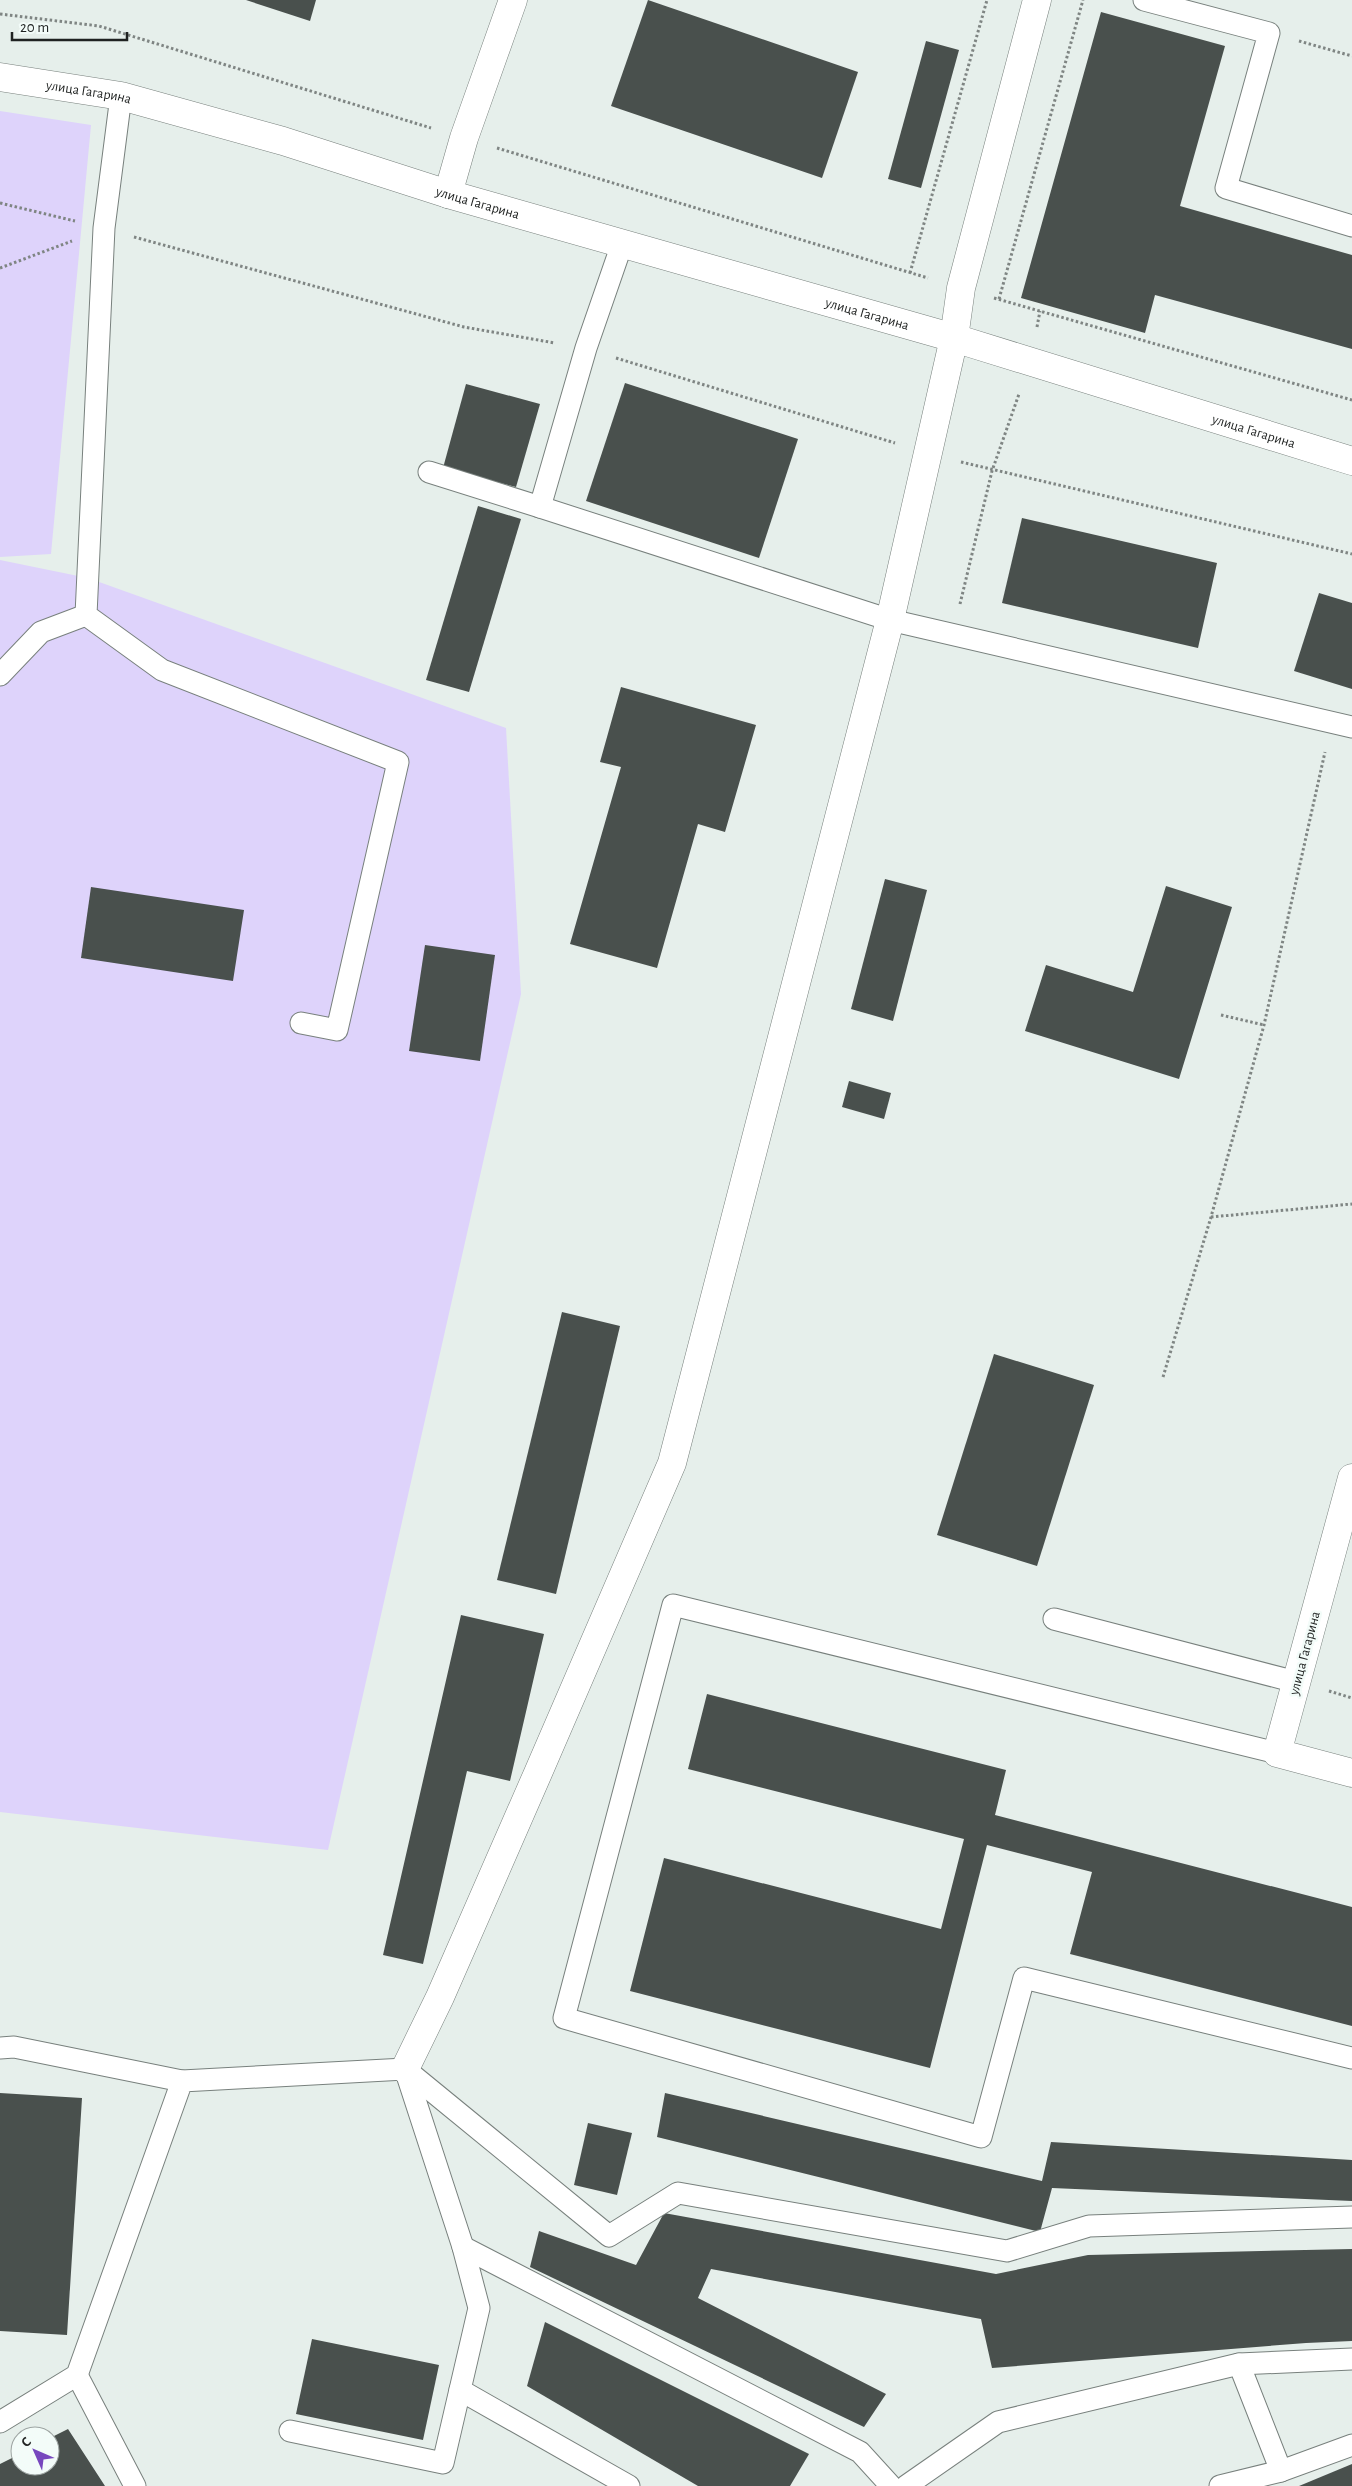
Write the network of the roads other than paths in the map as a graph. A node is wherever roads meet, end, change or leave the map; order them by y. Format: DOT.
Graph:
graph roads {
  1 [pos="513,0"];
  2 [pos="1037,0"];
  3 [pos="1144,0"];
  4 [pos="0,77"];
  5 [pos="121,96"];
  6 [pos="448,194"];
  7 [pos="1352,226"];
  8 [pos="622,244"];
  9 [pos="954,338"];
  10 [pos="1352,461"];
  11 [pos="429,472"];
  12 [pos="540,507"];
  13 [pos="86,616"];
  14 [pos="890,620"];
  15 [pos="0,676"];
  16 [pos="1352,727"];
  17 [pos="301,1023"];
  18 [pos="1352,1478"];
  19 [pos="1054,1619"];
  20 [pos="1296,1682"];
  21 [pos="1277,1752"];
  22 [pos="1352,1773"];
  23 [pos="0,2048"];
  24 [pos="1352,2058"];
  25 [pos="405,2069"];
  26 [pos="182,2081"];
  27 [pos="1352,2217"];
  28 [pos="463,2247"];
  29 [pos="1352,2359"];
  30 [pos="1238,2364"];
  31 [pos="77,2375"];
  32 [pos="460,2390"];
  33 [pos="0,2422"];
  34 [pos="290,2431"];
  35 [pos="1352,2445"];
  36 [pos="1281,2471"];
  37 [pos="135,2486"];
  38 [pos="629,2486"];
  39 [pos="891,2486"];
  40 [pos="906,2486"];
  41 [pos="1220,2486"];
  1 -- 6 [label="street"];
  2 -- 9 [label="street"];
  3 -- 7 [label="lane"];
  4 -- 5 [label="street, улица Гагарина"];
  5 -- 6 [label="street, улица Гагарина"];
  5 -- 13 [label="lane"];
  6 -- 8 [label="street, улица Гагарина"];
  8 -- 9 [label="street, улица Гагарина"];
  8 -- 12 [label="lane"];
  9 -- 10 [label="street, улица Гагарина"];
  9 -- 14 [label="street"];
  11 -- 12 [label="lane"];
  12 -- 14 [label="lane"];
  13 -- 15 [label="lane"];
  13 -- 17 [label="lane"];
  14 -- 16 [label="lane"];
  14 -- 25 [label="street"];
  18 -- 20 [label="street, улица Гагарина"];
  19 -- 20 [label="lane"];
  20 -- 21 [label="street, улица Гагарина"];
  21 -- 22 [label="street"];
  21 -- 24 [label="lane"];
  23 -- 26 [label="lane"];
  25 -- 26 [label="lane"];
  25 -- 27 [label="lane"];
  25 -- 28 [label="lane"];
  26 -- 31 [label="lane"];
  28 -- 32 [label="lane"];
  28 -- 39 [label="lane"];
  29 -- 30 [label="lane"];
  30 -- 36 [label="lane"];
  30 -- 40 [label="lane"];
  31 -- 33 [label="lane"];
  31 -- 37 [label="lane"];
  32 -- 34 [label="lane"];
  32 -- 38 [label="lane"];
  35 -- 36 [label="lane"];
  36 -- 41 [label="lane"];
}
